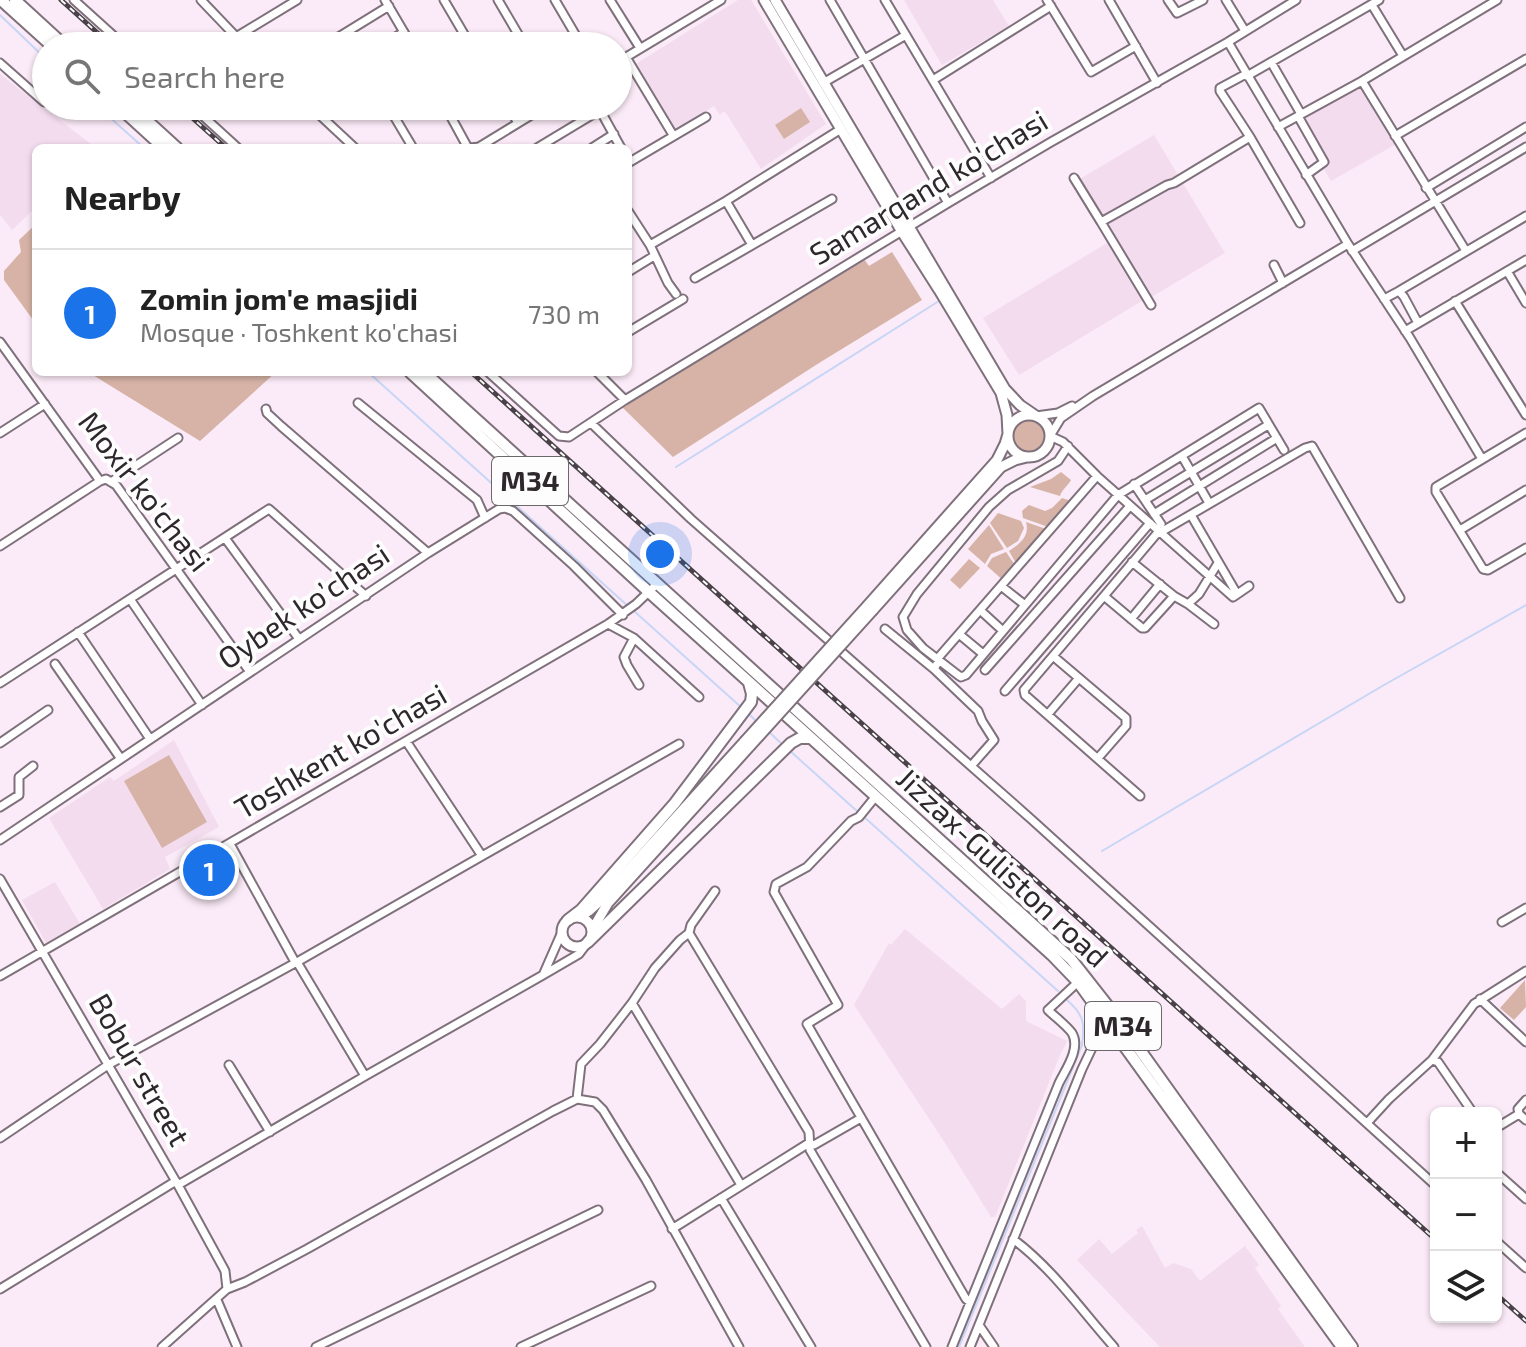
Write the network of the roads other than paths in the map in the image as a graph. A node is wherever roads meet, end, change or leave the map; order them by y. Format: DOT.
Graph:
graph roads {
  1 [pos="1,0"];
  2 [pos="15,0"];
  3 [pos="74,0"];
  4 [pos="201,0"];
  5 [pos="297,0"];
  6 [pos="444,0"];
  7 [pos="498,0"];
  8 [pos="555,0"];
  9 [pos="610,0"];
  10 [pos="721,0"];
  11 [pos="764,0"];
  12 [pos="775,0"];
  13 [pos="830,0"];
  14 [pos="885,0"];
  15 [pos="1109,0"];
  16 [pos="1168,0"];
  17 [pos="1203,0"];
  18 [pos="1226,0"];
  19 [pos="1497,0"];
  20 [pos="1294,1"];
  21 [pos="1376,2"];
  22 [pos="387,3"];
  23 [pos="1049,3"];
  24 [pos="1245,31"];
  25 [pos="36,32"];
  26 [pos="50,32"];
  27 [pos="109,32"];
  28 [pos="231,32"];
  29 [pos="244,32"];
  30 [pos="345,32"];
  31 [pos="404,32"];
  32 [pos="463,32"];
  33 [pos="517,32"];
  34 [pos="574,32"];
  35 [pos="630,32"];
  36 [pos="632,35"];
  37 [pos="906,35"];
  38 [pos="1228,42"];
  39 [pos="1136,46"];
  40 [pos="640,48"];
  41 [pos="632,53"];
  42 [pos="1403,56"];
  43 [pos="864,59"];
  44 [pos="1526,59"];
  45 [pos="1271,62"];
  46 [pos="0,63"];
  47 [pos="632,74"];
  48 [pos="1247,75"];
  49 [pos="933,80"];
  50 [pos="1362,81"];
  51 [pos="823,83"];
  52 [pos="1157,83"];
  53 [pos="32,90"];
  54 [pos="1300,115"];
  55 [pos="706,117"];
  56 [pos="133,120"];
  57 [pos="146,120"];
  58 [pos="207,120"];
  59 [pos="325,120"];
  60 [pos="396,120"];
  61 [pos="453,120"];
  62 [pos="516,120"];
  63 [pos="523,120"];
  64 [pos="580,120"];
  65 [pos="606,120"];
  66 [pos="518,123"];
  67 [pos="1278,127"];
  68 [pos="1526,127"];
  69 [pos="841,129"];
  70 [pos="614,134"];
  71 [pos="673,135"];
  72 [pos="1395,136"];
  73 [pos="1250,137"];
  74 [pos="160,144"];
  75 [pos="173,144"];
  76 [pos="234,144"];
  77 [pos="351,144"];
  78 [pos="411,144"];
  79 [pos="468,144"];
  80 [pos="484,144"];
  81 [pos="543,144"];
  82 [pos="598,144"];
  83 [pos="619,144"];
  84 [pos="1526,147"];
  85 [pos="632,160"];
  86 [pos="1306,175"];
  87 [pos="991,178"];
  88 [pos="1074,178"];
  89 [pos="1426,188"];
  90 [pos="832,199"];
  91 [pos="726,201"];
  92 [pos="1434,202"];
  93 [pos="948,203"];
  94 [pos="1526,216"];
  95 [pos="632,217"];
  96 [pos="1101,222"];
  97 [pos="1300,223"];
  98 [pos="905,230"];
  99 [pos="650,245"];
  100 [pos="752,245"];
  101 [pos="1350,248"];
  102 [pos="1466,251"];
  103 [pos="654,256"];
  104 [pos="1526,260"];
  105 [pos="1274,265"];
  106 [pos="632,270"];
  107 [pos="1507,271"];
  108 [pos="695,278"];
  109 [pos="1283,283"];
  110 [pos="1399,291"];
  111 [pos="1384,299"];
  112 [pos="1455,301"];
  113 [pos="1526,303"];
  114 [pos="1151,305"];
  115 [pos="953,306"];
  116 [pos="1418,323"];
  117 [pos="632,329"];
  118 [pos="1405,331"];
  119 [pos="0,342"];
  120 [pos="414,376"];
  121 [pos="428,376"];
  122 [pos="492,376"];
  123 [pos="601,376"];
  124 [pos="1093,396"];
  125 [pos="625,400"];
  126 [pos="358,403"];
  127 [pos="45,404"];
  128 [pos="266,409"];
  129 [pos="1526,415"];
  130 [pos="1036,416"];
  131 [pos="591,423"];
  132 [pos="1268,425"];
  133 [pos="0,433"];
  134 [pos="1526,433"];
  135 [pos="1008,434"];
  136 [pos="1050,436"];
  137 [pos="178,438"];
  138 [pos="1277,438"];
  139 [pos="1068,446"];
  140 [pos="1284,450"];
  141 [pos="1182,456"];
  142 [pos="1027,457"];
  143 [pos="1482,459"];
  144 [pos="1191,472"];
  145 [pos="1097,476"];
  146 [pos="100,481"];
  147 [pos="111,482"];
  148 [pos="1134,484"];
  149 [pos="1199,486"];
  150 [pos="1526,490"];
  151 [pos="1118,495"];
  152 [pos="1145,500"];
  153 [pos="1209,503"];
  154 [pos="1130,506"];
  155 [pos="1191,515"];
  156 [pos="485,518"];
  157 [pos="1152,518"];
  158 [pos="1160,529"];
  159 [pos="1460,530"];
  160 [pos="1083,534"];
  161 [pos="225,538"];
  162 [pos="1096,545"];
  163 [pos="0,546"];
  164 [pos="1526,548"];
  165 [pos="428,553"];
  166 [pos="1132,562"];
  167 [pos="1218,563"];
  168 [pos="175,568"];
  169 [pos="1210,577"];
  170 [pos="1160,584"];
  171 [pos="1001,586"];
  172 [pos="1249,586"];
  173 [pos="653,588"];
  174 [pos="1237,594"];
  175 [pos="366,596"];
  176 [pos="1104,596"];
  177 [pos="1174,596"];
  178 [pos="1400,598"];
  179 [pos="130,599"];
  180 [pos="1188,604"];
  181 [pos="1025,605"];
  182 [pos="870,607"];
  183 [pos="980,610"];
  184 [pos="625,613"];
  185 [pos="1131,619"];
  186 [pos="608,624"];
  187 [pos="1214,624"];
  188 [pos="885,629"];
  189 [pos="1003,631"];
  190 [pos="78,632"];
  191 [pos="959,634"];
  192 [pos="634,638"];
  193 [pos="299,639"];
  194 [pos="983,654"];
  195 [pos="1053,656"];
  196 [pos="938,658"];
  197 [pos="55,664"];
  198 [pos="934,669"];
  199 [pos="985,670"];
  200 [pos="250,672"];
  201 [pos="1079,678"];
  202 [pos="748,681"];
  203 [pos="0,683"];
  204 [pos="639,685"];
  205 [pos="1005,691"];
  206 [pos="699,697"];
  207 [pos="202,705"];
  208 [pos="48,710"];
  209 [pos="1048,714"];
  210 [pos="811,738"];
  211 [pos="150,739"];
  212 [pos="406,741"];
  213 [pos="0,743"];
  214 [pos="679,744"];
  215 [pos="747,744"];
  216 [pos="834,751"];
  217 [pos="1098,758"];
  218 [pos="121,759"];
  219 [pos="33,766"];
  220 [pos="971,766"];
  221 [pos="876,796"];
  222 [pos="1140,796"];
  223 [pos="0,807"];
  224 [pos="0,840"];
  225 [pos="230,844"];
  226 [pos="482,856"];
  227 [pos="0,879"];
  228 [pos="715,891"];
  229 [pos="1526,908"];
  230 [pos="574,918"];
  231 [pos="1502,922"];
  232 [pos="562,932"];
  233 [pos="689,933"];
  234 [pos="590,936"];
  235 [pos="42,952"];
  236 [pos="296,962"];
  237 [pos="1526,971"];
  238 [pos="543,975"];
  239 [pos="0,976"];
  240 [pos="1078,982"];
  241 [pos="1480,999"];
  242 [pos="632,1003"];
  243 [pos="1108,1022"];
  244 [pos="1526,1042"];
  245 [pos="1432,1060"];
  246 [pos="108,1065"];
  247 [pos="229,1065"];
  248 [pos="365,1076"];
  249 [pos="577,1099"];
  250 [pos="1526,1100"];
  251 [pos="1469,1107"];
  252 [pos="1519,1114"];
  253 [pos="861,1118"];
  254 [pos="1526,1120"];
  255 [pos="1367,1123"];
  256 [pos="1502,1124"];
  257 [pos="270,1132"];
  258 [pos="0,1138"];
  259 [pos="809,1143"];
  260 [pos="1502,1177"];
  261 [pos="1430,1181"];
  262 [pos="177,1183"];
  263 [pos="741,1185"];
  264 [pos="721,1198"];
  265 [pos="1526,1199"];
  266 [pos="598,1210"];
  267 [pos="672,1229"];
  268 [pos="1013,1239"];
  269 [pos="1502,1246"];
  270 [pos="1526,1268"];
  271 [pos="1301,1283"];
  272 [pos="651,1286"];
  273 [pos="0,1289"];
  274 [pos="227,1289"];
  275 [pos="217,1300"];
  276 [pos="970,1302"];
  277 [pos="979,1325"];
  278 [pos="162,1347"];
  279 [pos="237,1347"];
  280 [pos="316,1347"];
  281 [pos="521,1347"];
  282 [pos="739,1347"];
  283 [pos="811,1347"];
  284 [pos="926,1347"];
  285 [pos="952,1347"];
  286 [pos="970,1347"];
  287 [pos="994,1347"];
  288 [pos="1114,1347"];
  289 [pos="1342,1347"];
  290 [pos="1352,1347"];
  1 -- 25 [label="highway"];
  2 -- 26 [label="highway"];
  3 -- 27 [label="street"];
  4 -- 28 [label="street"];
  5 -- 29 [label="street"];
  6 -- 32 [label="street"];
  7 -- 33 [label="street"];
  8 -- 34 [label="street"];
  9 -- 35 [label="street"];
  10 -- 40 [label="street"];
  11 -- 69 [label="main road"];
  12 -- 51 [label="main road"];
  13 -- 43 [label="street"];
  14 -- 37 [label="street"];
  15 -- 39 [label="street"];
  16 -- 17 [label="street"];
  18 -- 24 [label="street"];
  19 -- 42 [label="street"];
  20 -- 24 [label="street, Samarqand ko'chasi"];
  21 -- 42 [label="street"];
  21 -- 45 [label="street"];
  22 -- 30 [label="street"];
  22 -- 31 [label="street"];
  23 -- 39 [label="street"];
  23 -- 49 [label="street"];
  24 -- 38 [label="street, Samarqand ko'chasi"];
  36 -- 40 [label="street"];
  37 -- 43 [label="street"];
  37 -- 49 [label="street"];
  38 -- 48 [label="street"];
  38 -- 52 [label="street, Samarqand ko'chasi"];
  39 -- 52 [label="street"];
  40 -- 41 [label="street"];
  42 -- 50 [label="street"];
  43 -- 51 [label="street"];
  43 -- 93 [label="street"];
  44 -- 72 [label="street"];
  45 -- 48 [label="street"];
  45 -- 54 [label="street"];
  46 -- 53 [label="street"];
  47 -- 71 [label="street"];
  48 -- 67 [label="street"];
  48 -- 73 [label="street"];
  49 -- 87 [label="street"];
  50 -- 54 [label="street"];
  50 -- 72 [label="street"];
  51 -- 98 [label="main road"];
  52 -- 87 [label="street, Samarqand ko'chasi"];
  54 -- 67 [label="street"];
  54 -- 86 [label="street"];
  55 -- 71 [label="street"];
  56 -- 74 [label="highway"];
  57 -- 75 [label="highway"];
  58 -- 76 [label="street"];
  59 -- 77 [label="street"];
  60 -- 78 [label="street"];
  61 -- 79 [label="street"];
  62 -- 66 [label="street"];
  63 -- 66 [label="street"];
  64 -- 81 [label="street"];
  65 -- 70 [label="street"];
  66 -- 80 [label="street"];
  67 -- 86 [label="street"];
  68 -- 89 [label="street"];
  69 -- 91 [label="street"];
  69 -- 98 [label="main road"];
  70 -- 82 [label="street"];
  70 -- 83 [label="street"];
  71 -- 85 [label="street"];
  72 -- 89 [label="street"];
  73 -- 96 [label="street"];
  73 -- 97 [label="street"];
  84 -- 92 [label="street"];
  86 -- 101 [label="street"];
  87 -- 93 [label="street, Samarqand ko'chasi"];
  88 -- 96 [label="street"];
  89 -- 92 [label="street"];
  90 -- 100 [label="street"];
  91 -- 99 [label="street"];
  91 -- 100 [label="street"];
  92 -- 101 [label="street"];
  92 -- 102 [label="street"];
  93 -- 98 [label="street, Samarqand ko'chasi"];
  94 -- 102 [label="street"];
  95 -- 99 [label="street"];
  96 -- 114 [label="street"];
  98 -- 115 [label="main road"];
  98 -- 125 [label="street, Samarqand ko'chasi"];
  99 -- 103 [label="street"];
  100 -- 108 [label="street"];
  101 -- 109 [label="street"];
  101 -- 111 [label="street"];
  102 -- 110 [label="street"];
  103 -- 106 [label="street"];
  103 -- 117 [label="street"];
  104 -- 107 [label="street"];
  105 -- 109 [label="street"];
  107 -- 112 [label="street"];
  107 -- 113 [label="street"];
  109 -- 124 [label="street"];
  110 -- 111 [label="street"];
  110 -- 116 [label="street"];
  111 -- 118 [label="street"];
  112 -- 116 [label="street"];
  112 -- 129 [label="street"];
  115 -- 130 [label="main road"];
  115 -- 135 [label="main road"];
  116 -- 118 [label="street"];
  118 -- 143 [label="street"];
  119 -- 127 [label="street, Moxir ko'chasi"];
  120 -- 173 [label="highway, M34"];
  121 -- 173 [label="highway, M34"];
  122 -- 131 [label="street, Samarqand ko'chasi"];
  123 -- 125 [label="street"];
  124 -- 130 [label="street"];
  124 -- 136 [label="street"];
  125 -- 131 [label="street, Samarqand ko'chasi"];
  126 -- 156 [label="street"];
  127 -- 133 [label="street"];
  127 -- 146 [label="street, Moxir ko'chasi"];
  128 -- 165 [label="street"];
  130 -- 135 [label="main road"];
  130 -- 136 [label="main road"];
  131 -- 220 [label="street"];
  132 -- 138 [label="street"];
  132 -- 141 [label="street"];
  132 -- 144 [label="street"];
  134 -- 143 [label="street"];
  135 -- 142 [label="main road"];
  135 -- 182 [label="main road"];
  136 -- 139 [label="street"];
  136 -- 142 [label="main road"];
  137 -- 147 [label="street"];
  138 -- 140 [label="street"];
  138 -- 149 [label="street"];
  139 -- 145 [label="street"];
  139 -- 196 [label="street"];
  141 -- 144 [label="street"];
  141 -- 148 [label="street"];
  142 -- 182 [label="main road"];
  143 -- 159 [label="street"];
  144 -- 149 [label="street"];
  144 -- 152 [label="street"];
  145 -- 151 [label="street"];
  145 -- 171 [label="street"];
  146 -- 147 [label="street, Moxir ko'chasi"];
  146 -- 163 [label="street"];
  147 -- 168 [label="street, Moxir ko'chasi"];
  148 -- 151 [label="street"];
  148 -- 152 [label="street"];
  149 -- 153 [label="street"];
  149 -- 157 [label="street"];
  150 -- 159 [label="street"];
  151 -- 154 [label="street"];
  151 -- 160 [label="street"];
  152 -- 157 [label="street"];
  153 -- 155 [label="street"];
  153 -- 178 [label="street"];
  154 -- 157 [label="street"];
  154 -- 162 [label="street"];
  155 -- 158 [label="street"];
  155 -- 167 [label="street"];
  156 -- 165 [label="street, Oybek ko’chasi"];
  156 -- 184 [label="street, Oybek ko’chasi"];
  157 -- 158 [label="street"];
  157 -- 205 [label="street"];
  158 -- 166 [label="street"];
  158 -- 169 [label="street"];
  159 -- 164 [label="street"];
  160 -- 162 [label="street"];
  160 -- 181 [label="street"];
  161 -- 168 [label="street"];
  161 -- 175 [label="street"];
  161 -- 193 [label="street"];
  162 -- 199 [label="street"];
  165 -- 175 [label="street, Oybek ko’chasi"];
  166 -- 170 [label="street"];
  166 -- 176 [label="street"];
  167 -- 169 [label="street"];
  167 -- 174 [label="street"];
  168 -- 179 [label="street"];
  168 -- 200 [label="street, Moxir ko'chasi"];
  169 -- 174 [label="street"];
  169 -- 180 [label="street"];
  170 -- 177 [label="street"];
  170 -- 185 [label="street"];
  171 -- 181 [label="street"];
  171 -- 183 [label="street"];
  172 -- 174 [label="street"];
  173 -- 184 [label="street, Toshkent ko'chasi"];
  173 -- 202 [label="highway, M34"];
  173 -- 216 [label="highway, M34"];
  175 -- 193 [label="street, Oybek ko’chasi"];
  176 -- 185 [label="street"];
  176 -- 195 [label="street"];
  177 -- 180 [label="street"];
  177 -- 185 [label="street"];
  179 -- 190 [label="street"];
  179 -- 207 [label="street"];
  180 -- 187 [label="street"];
  181 -- 189 [label="street"];
  182 -- 215 [label="main road, bridge"];
  183 -- 189 [label="street"];
  183 -- 191 [label="street"];
  184 -- 186 [label="street, Toshkent ko'chasi"];
  186 -- 192 [label="street"];
  186 -- 212 [label="street, Toshkent ko'chasi"];
  188 -- 198 [label="street"];
  189 -- 194 [label="street"];
  190 -- 203 [label="street"];
  190 -- 211 [label="street"];
  191 -- 194 [label="street"];
  191 -- 196 [label="street"];
  192 -- 204 [label="street"];
  192 -- 206 [label="street"];
  193 -- 200 [label="street, Oybek ko’chasi"];
  194 -- 196 [label="street"];
  195 -- 201 [label="street"];
  195 -- 209 [label="street"];
  196 -- 198 [label="street"];
  197 -- 218 [label="street"];
  198 -- 220 [label="street"];
  200 -- 207 [label="street, Oybek ko’chasi"];
  201 -- 209 [label="street"];
  201 -- 217 [label="street"];
  202 -- 210 [label="highway, M34"];
  202 -- 230 [label="highway"];
  207 -- 211 [label="street, Oybek ko’chasi"];
  208 -- 213 [label="street"];
  209 -- 217 [label="street"];
  210 -- 216 [label="highway, M34"];
  210 -- 234 [label="highway"];
  211 -- 218 [label="street, Oybek ko’chasi"];
  212 -- 225 [label="street, Toshkent ko'chasi"];
  212 -- 226 [label="street"];
  214 -- 226 [label="street"];
  215 -- 230 [label="main road"];
  215 -- 234 [label="main road"];
  216 -- 221 [label="highway, Jizzax-Guliston road / M34"];
  216 -- 271 [label="highway, Jizzax-Guliston road / M34"];
  217 -- 222 [label="street"];
  218 -- 224 [label="street, Oybek ko’chasi"];
  219 -- 223 [label="street"];
  220 -- 255 [label="street"];
  221 -- 240 [label="highway, Jizzax-Guliston road / M34"];
  221 -- 253 [label="street"];
  225 -- 235 [label="street, Toshkent ko'chasi"];
  225 -- 236 [label="street"];
  226 -- 236 [label="street"];
  227 -- 235 [label="street, Bobur street"];
  228 -- 233 [label="street"];
  229 -- 231 [label="street"];
  230 -- 232 [label="main road"];
  230 -- 234 [label="main road"];
  232 -- 234 [label="main road"];
  232 -- 238 [label="street"];
  233 -- 242 [label="street"];
  233 -- 259 [label="street"];
  234 -- 238 [label="street"];
  235 -- 239 [label="street, Toshkent ko'chasi"];
  235 -- 246 [label="street, Bobur street"];
  236 -- 246 [label="street"];
  236 -- 248 [label="street"];
  237 -- 241 [label="street"];
  238 -- 248 [label="street"];
  240 -- 243 [label="highway, Jizzax-Guliston road / M34"];
  240 -- 276 [label="street"];
  241 -- 244 [label="street"];
  241 -- 245 [label="street"];
  242 -- 249 [label="street"];
  242 -- 263 [label="street"];
  243 -- 268 [label="street"];
  243 -- 271 [label="highway, Jizzax-Guliston road / M34"];
  245 -- 251 [label="street"];
  245 -- 255 [label="street"];
  246 -- 258 [label="street"];
  246 -- 262 [label="street, Bobur street"];
  247 -- 257 [label="street"];
  248 -- 257 [label="street"];
  249 -- 267 [label="street"];
  249 -- 274 [label="street"];
  250 -- 252 [label="street"];
  252 -- 254 [label="street"];
  252 -- 256 [label="street"];
  253 -- 259 [label="street"];
  253 -- 276 [label="street"];
  255 -- 261 [label="street"];
  257 -- 262 [label="street"];
  259 -- 263 [label="street"];
  259 -- 284 [label="street"];
  260 -- 265 [label="street"];
  262 -- 273 [label="street"];
  262 -- 274 [label="street, Bobur street"];
  263 -- 264 [label="street"];
  264 -- 267 [label="street"];
  264 -- 283 [label="street"];
  266 -- 280 [label="street"];
  267 -- 282 [label="street"];
  268 -- 277 [label="street"];
  268 -- 288 [label="street"];
  269 -- 270 [label="street"];
  271 -- 289 [label="highway, Jizzax-Guliston road / M34"];
  271 -- 290 [label="highway, Jizzax-Guliston road / M34"];
  272 -- 281 [label="street"];
  274 -- 275 [label="street"];
  275 -- 278 [label="street"];
  275 -- 279 [label="street"];
  276 -- 285 [label="street"];
  277 -- 286 [label="street"];
  277 -- 287 [label="street"];
}
